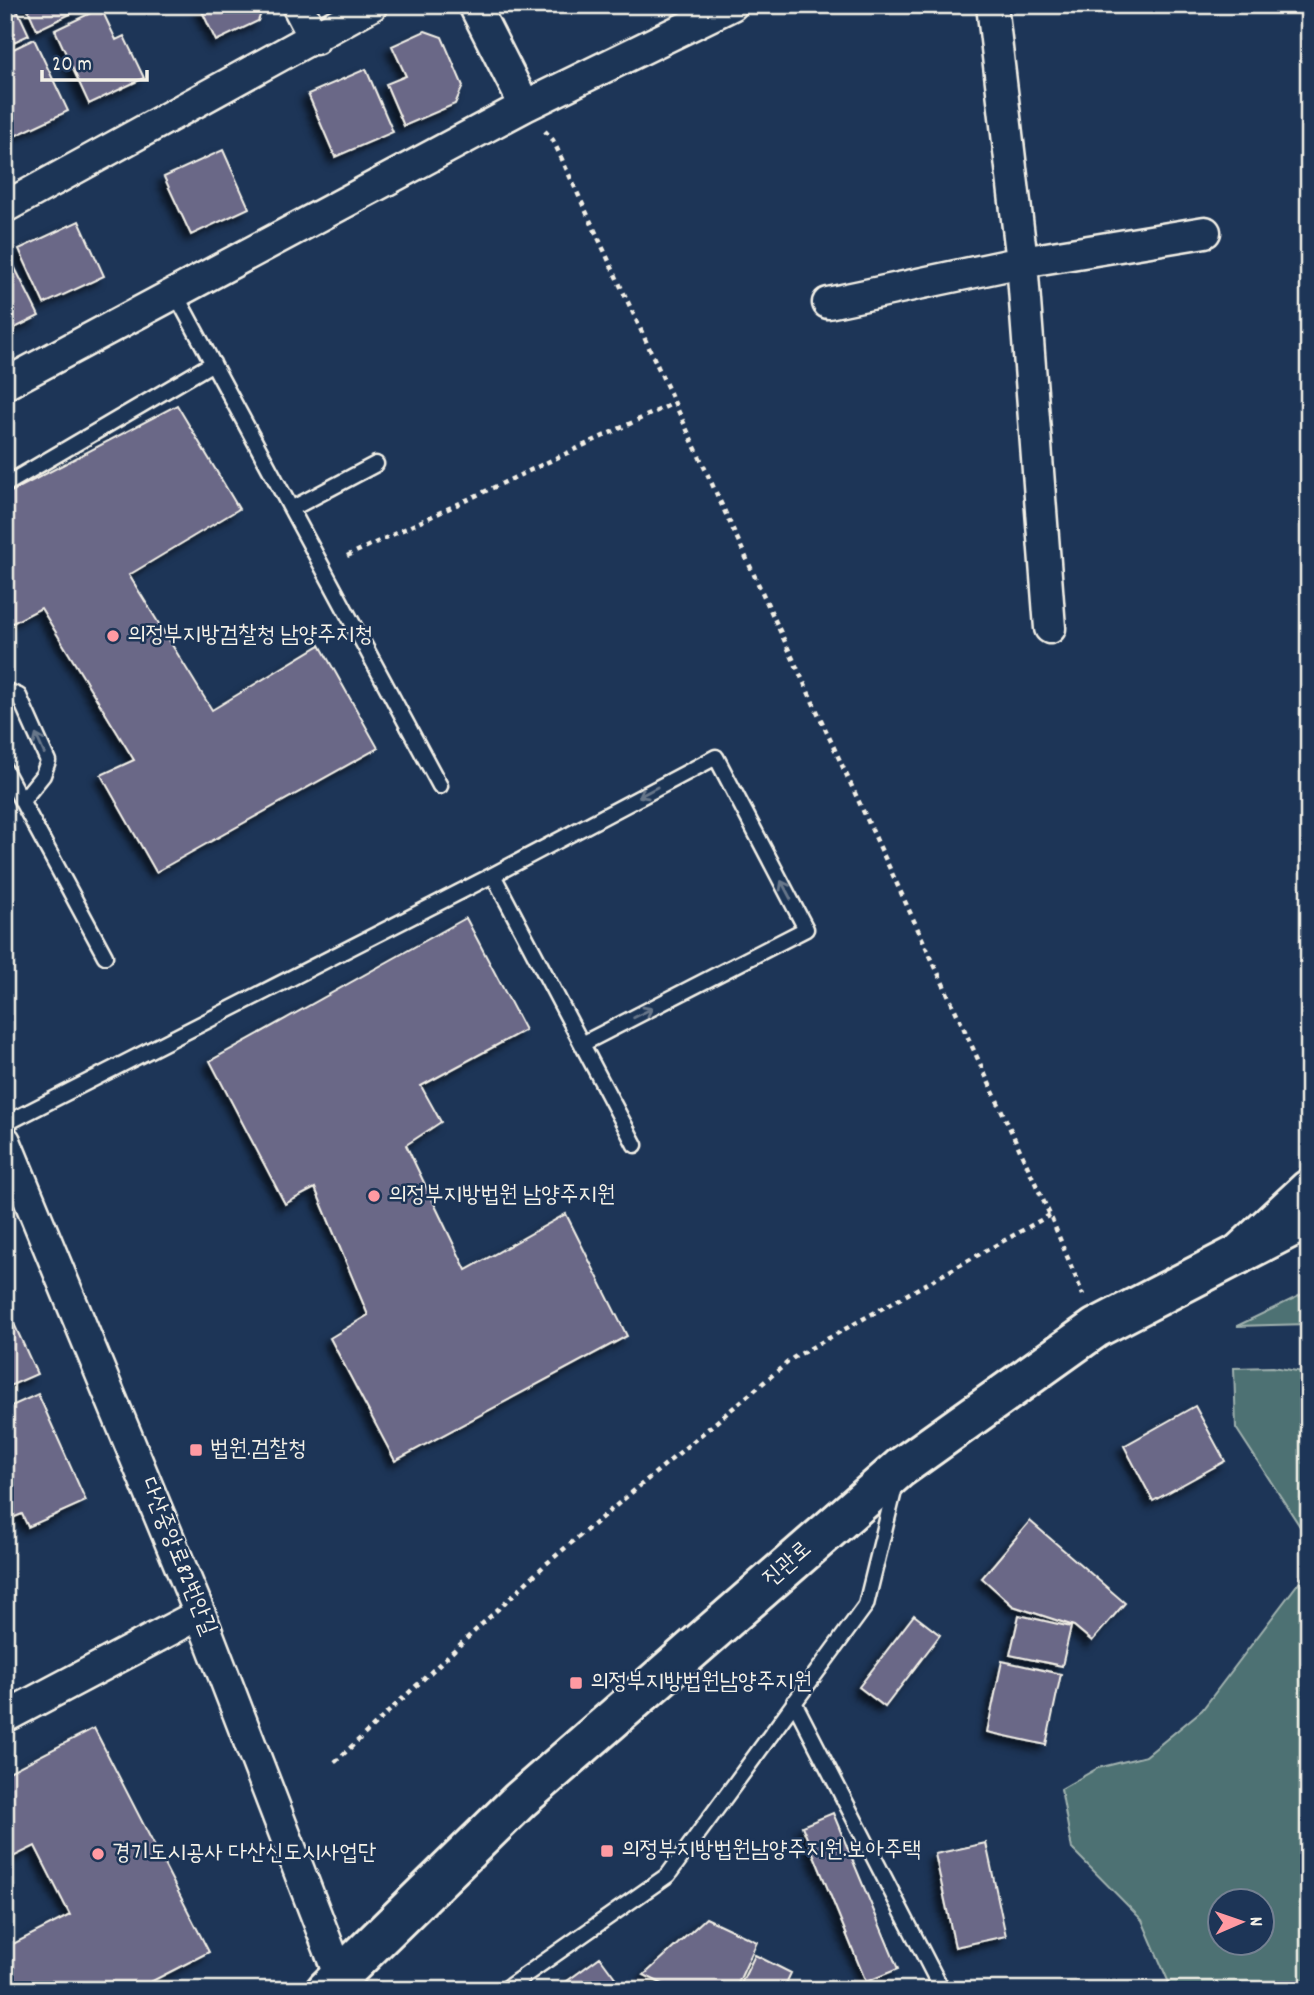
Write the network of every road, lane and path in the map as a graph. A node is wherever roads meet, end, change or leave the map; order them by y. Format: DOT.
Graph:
graph roads {
  1 [pos="297,5"];
  2 [pos="372,5"];
  3 [pos="474,5"];
  4 [pos="732,5"];
  5 [pos="992,5"];
  6 [pos="315,39"];
  7 [pos="525,106"];
  8 [pos="5,207"];
  9 [pos="1205,232"];
  10 [pos="1022,262"];
  11 [pos="175,293"];
  12 [pos="828,303"];
  13 [pos="213,363"];
  14 [pos="5,384"];
  15 [pos="674,403"];
  16 [pos="376,464"];
  17 [pos="5,485"];
  18 [pos="291,509"];
  19 [pos="347,556"];
  20 [pos="1049,628"];
  21 [pos="5,690"];
  22 [pos="5,770"];
  23 [pos="440,786"];
  24 [pos="22,801"];
  25 [pos="493,875"];
  26 [pos="105,956"];
  27 [pos="582,1044"];
  28 [pos="5,1124"];
  29 [pos="5,1141"];
  30 [pos="635,1144"];
  31 [pos="1309,1189"];
  32 [pos="1050,1215"];
  33 [pos="1309,1218"];
  34 [pos="1238,1255"];
  35 [pos="1096,1328"];
  36 [pos="900,1468"];
  37 [pos="200,1614"];
  38 [pos="794,1702"];
  39 [pos="5,1717"];
  40 [pos="335,1762"];
  41 [pos="344,1986"];
  42 [pos="505,1990"];
  43 [pos="942,1990"];
  1 -- 6 [label="street"];
  2 -- 6 [label="street"];
  3 -- 7 [label="street"];
  4 -- 7 [label="street"];
  5 -- 10 [label="street"];
  6 -- 8 [label="street"];
  7 -- 11 [label="street"];
  7 -- 15 [label="path"];
  9 -- 10 [label="street"];
  10 -- 12 [label="street"];
  10 -- 20 [label="street"];
  11 -- 13 [label="lane"];
  11 -- 14 [label="street"];
  13 -- 17 [label="lane"];
  13 -- 18 [label="lane"];
  15 -- 19 [label="path"];
  15 -- 32 [label="path"];
  16 -- 18 [label="lane"];
  18 -- 23 [label="lane"];
  24 -- 21 [label="lane, one-way"];
  22 -- 24 [label="lane"];
  24 -- 26 [label="lane"];
  25 -- 27 [label="lane"];
  27 -- 25 [label="lane, one-way"];
  25 -- 28 [label="lane"];
  27 -- 30 [label="lane"];
  29 -- 37 [label="street, 다산중앙로82번안길"];
  31 -- 34 [label="main road"];
  32 -- 35 [label="path"];
  32 -- 40 [label="path"];
  33 -- 34 [label="main road, 진관로"];
  34 -- 35 [label="main road, 진관로"];
  35 -- 36 [label="main road, 진관로"];
  36 -- 38 [label="lane"];
  36 -- 41 [label="main road, 진관로"];
  37 -- 39 [label="street"];
  37 -- 41 [label="street, 다산중앙로82번안길"];
  38 -- 42 [label="lane"];
  38 -- 43 [label="lane"];
}
